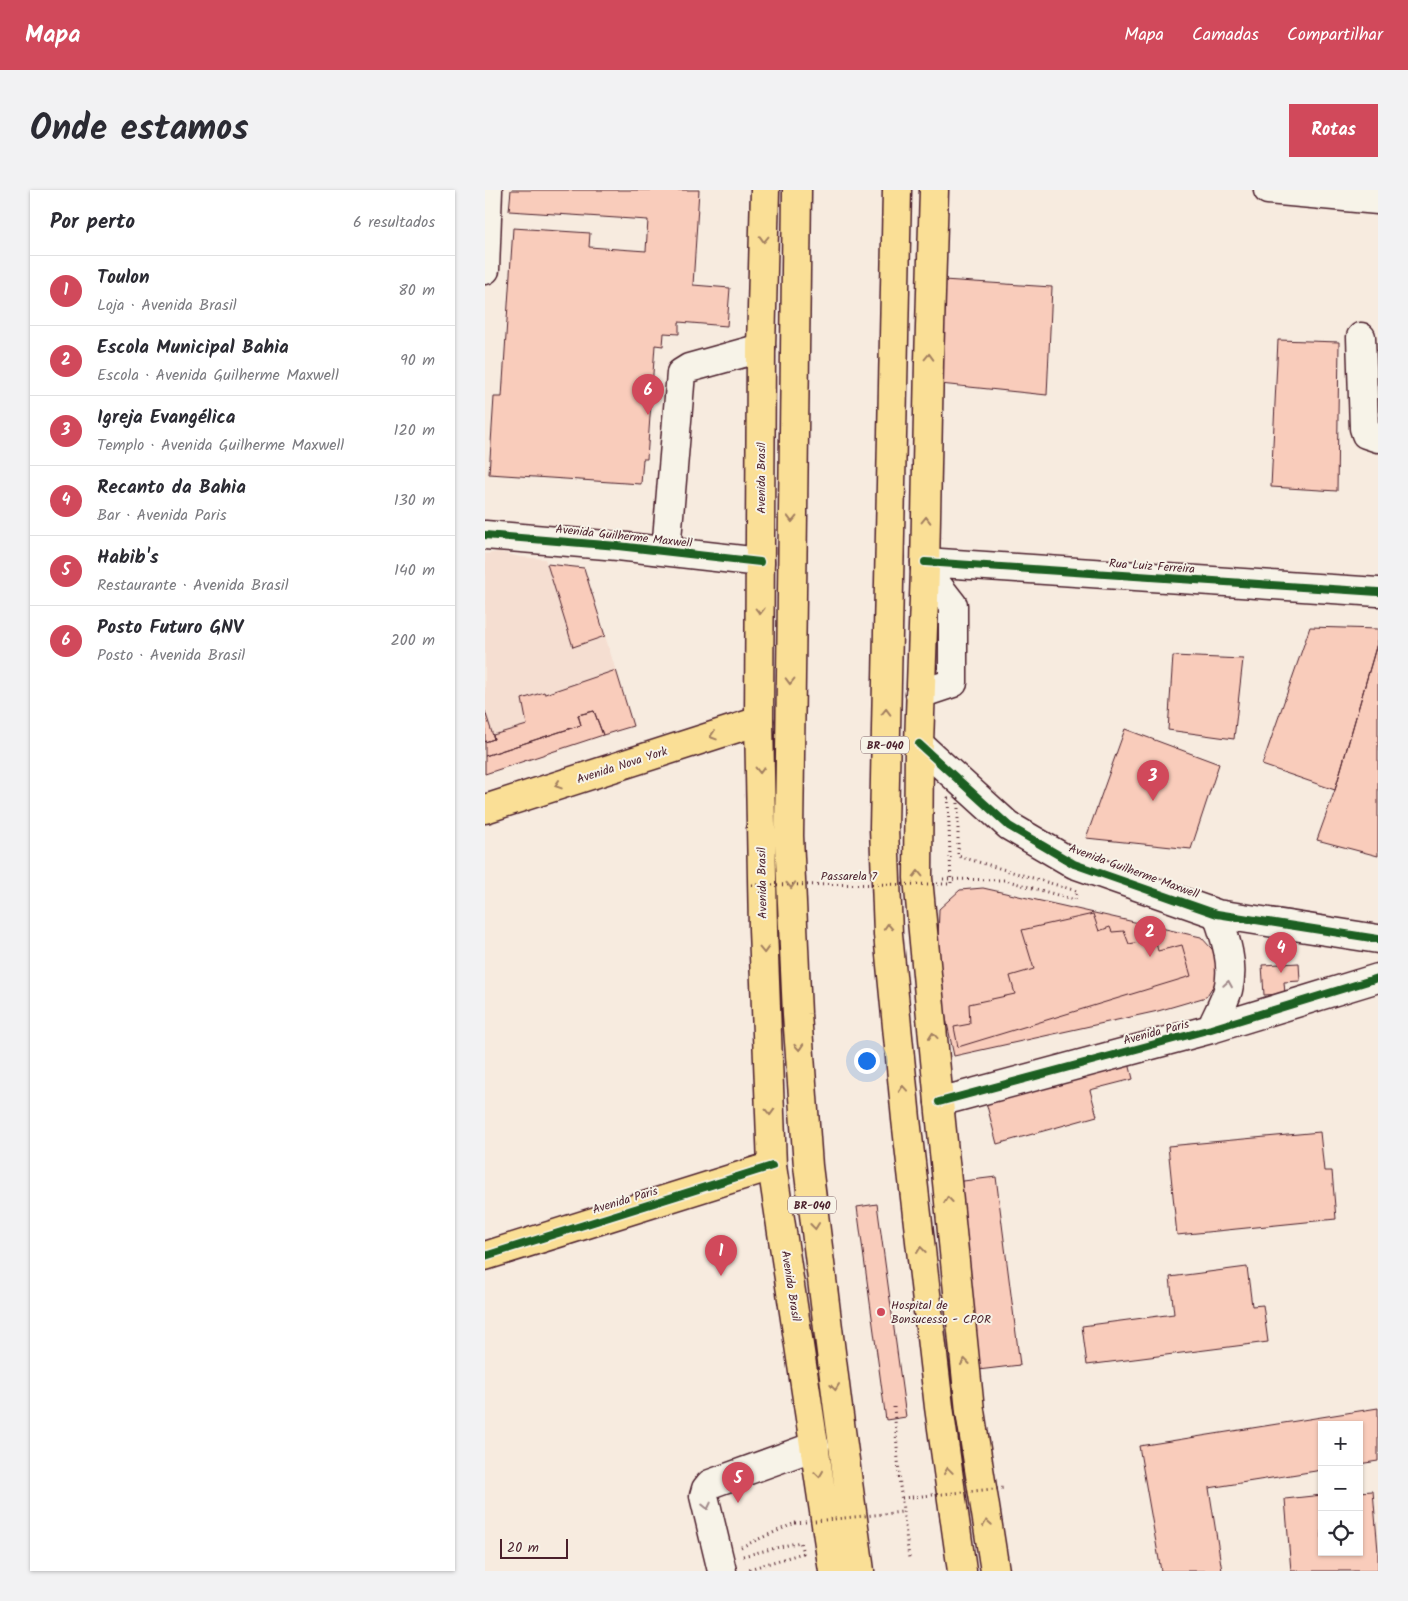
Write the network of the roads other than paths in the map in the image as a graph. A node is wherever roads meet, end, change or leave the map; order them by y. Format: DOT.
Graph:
graph roads {
  1 [pos="487,190"];
  2 [pos="765,190"];
  3 [pos="797,190"];
  4 [pos="897,190"];
  5 [pos="934,190"];
  6 [pos="1268,190"];
  7 [pos="1378,200"];
  8 [pos="795,237"];
  9 [pos="485,270"];
  10 [pos="1361,337"];
  11 [pos="761,348"];
  12 [pos="891,406"];
  13 [pos="1378,438"];
  14 [pos="485,535"];
  15 [pos="666,551"];
  16 [pos="760,562"];
  17 [pos="925,566"];
  18 [pos="1378,592"];
  19 [pos="759,721"];
  20 [pos="919,744"];
  21 [pos="485,808"];
  22 [pos="1217,914"];
  23 [pos="1378,939"];
  24 [pos="1378,978"];
  25 [pos="1211,1030"];
  26 [pos="939,1102"];
  27 [pos="773,1166"];
  28 [pos="485,1256"];
  29 [pos="815,1446"];
  30 [pos="733,1559"];
  31 [pos="833,1571"];
  32 [pos="860,1571"];
  33 [pos="962,1571"];
  34 [pos="995,1571"];
  1 -- 9 [label="street"];
  2 -- 11 [label="main road, Avenida Brasil, one-way"];
  3 -- 8 [label="main road, BR-040"];
  4 -- 12 [label="main road, BR-040"];
  17 -- 5 [label="main road, one-way"];
  6 -- 7 [label="street"];
  8 -- 16 [label="main road"];
  8 -- 32 [label="main road, BR-040, one-way"];
  10 -- 13 [label="street"];
  11 -- 15 [label="street"];
  11 -- 16 [label="main road, Avenida Brasil"];
  12 -- 20 [label="main road"];
  33 -- 12 [label="main road, BR-040, one-way"];
  14 -- 15 [label="street, Avenida Guilherme Maxwell"];
  15 -- 16 [label="street, Avenida Guilherme Maxwell"];
  16 -- 19 [label="main road, Avenida Brasil, one-way"];
  17 -- 18 [label="street, Rua Luiz Ferreira"];
  17 -- 20 [label="main road"];
  19 -- 21 [label="main road, Avenida Nova York, one-way"];
  19 -- 27 [label="main road, Avenida Brasil, one-way"];
  20 -- 22 [label="street, Avenida Guilherme Maxwell"];
  26 -- 20 [label="main road, one-way"];
  22 -- 23 [label="street, Avenida Guilherme Maxwell"];
  25 -- 22 [label="street, one-way"];
  24 -- 25 [label="street, Avenida Paris"];
  25 -- 26 [label="street, Avenida Paris"];
  34 -- 26 [label="main road, one-way"];
  27 -- 28 [label="main road, Avenida Paris"];
  27 -- 29 [label="main road, Avenida Brasil"];
  29 -- 30 [label="street, one-way"];
  29 -- 31 [label="main road, Avenida Brasil, one-way"];
}
